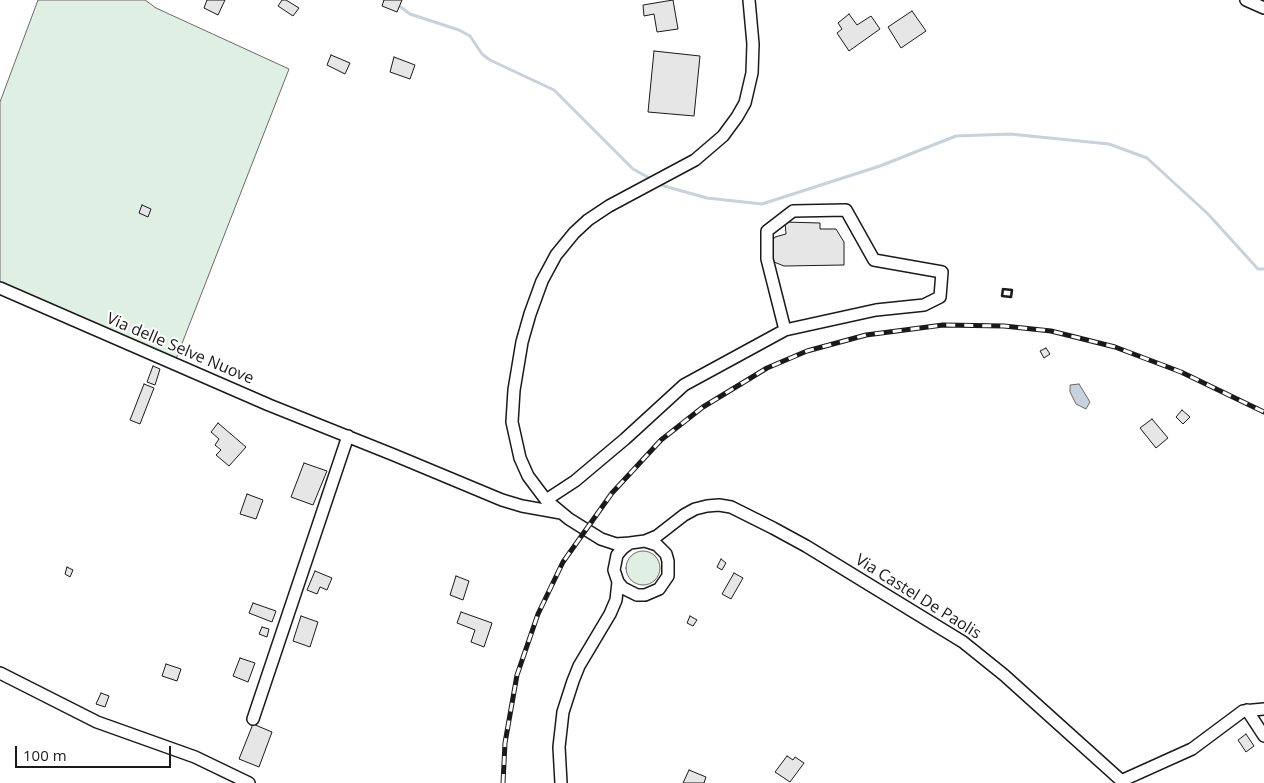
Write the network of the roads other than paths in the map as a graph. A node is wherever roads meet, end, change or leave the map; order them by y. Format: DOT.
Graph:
graph roads {
  1 [pos="749,0"];
  2 [pos="1246,0"];
  3 [pos="1264,8"];
  4 [pos="0,288"];
  5 [pos="785,330"];
  6 [pos="348,436"];
  7 [pos="546,500"];
  8 [pos="561,513"];
  9 [pos="669,528"];
  10 [pos="601,539"];
  11 [pos="645,541"];
  12 [pos="630,543"];
  13 [pos="666,554"];
  14 [pos="615,563"];
  15 [pos="618,582"];
  16 [pos="630,592"];
  17 [pos="610,614"];
  18 [pos="0,673"];
  19 [pos="1264,709"];
  20 [pos="1247,710"];
  21 [pos="253,719"];
  22 [pos="1264,736"];
  23 [pos="1123,782"];
  24 [pos="249,783"];
  25 [pos="561,783"];
  1 -- 7 [label="street"];
  2 -- 3 [label="street"];
  4 -- 6 [label="street, Via delle Selve Nuove"];
  5 -- 5 [label="street"];
  5 -- 7 [label="street"];
  6 -- 8 [label="street, Via delle Selve Nuove"];
  6 -- 21 [label="street"];
  7 -- 8 [label="street"];
  8 -- 10 [label="street"];
  9 -- 11 [label="street, Via Castel De Paolis"];
  9 -- 13 [label="street"];
  9 -- 23 [label="street, Via Castel De Paolis"];
  10 -- 12 [label="street"];
  10 -- 14 [label="street"];
  11 -- 12 [label="street"];
  11 -- 13 [label="street"];
  12 -- 14 [label="street"];
  13 -- 16 [label="street"];
  14 -- 15 [label="street"];
  15 -- 16 [label="street"];
  15 -- 17 [label="street"];
  16 -- 17 [label="street"];
  17 -- 25 [label="street"];
  18 -- 24 [label="street"];
  19 -- 20 [label="street"];
  20 -- 22 [label="street"];
  20 -- 23 [label="street"];
}
